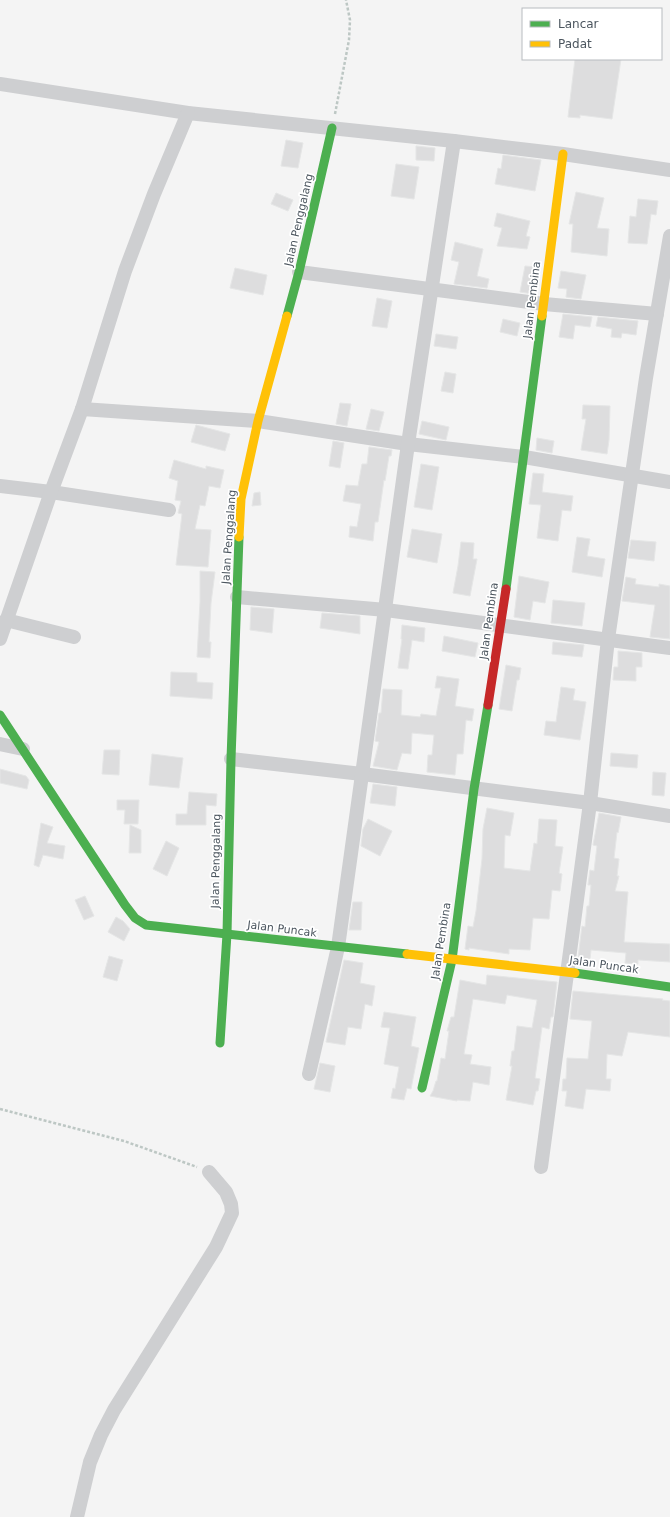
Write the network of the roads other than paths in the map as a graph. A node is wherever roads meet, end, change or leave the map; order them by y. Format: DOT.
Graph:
graph roads {
  1 [pos="0,84"];
  2 [pos="188,113"];
  3 [pos="332,128"];
  4 [pos="454,141"];
  5 [pos="563,154"];
  6 [pos="670,170"];
  7 [pos="670,236"];
  8 [pos="299,272"];
  9 [pos="433,289"];
  10 [pos="544,304"];
  11 [pos="657,314"];
  12 [pos="82,409"];
  13 [pos="258,421"];
  14 [pos="408,444"];
  15 [pos="524,457"];
  16 [pos="631,476"];
  17 [pos="670,482"];
  18 [pos="0,486"];
  19 [pos="50,492"];
  20 [pos="169,510"];
  21 [pos="237,596"];
  22 [pos="386,610"];
  23 [pos="6,620"];
  24 [pos="501,625"];
  25 [pos="74,637"];
  26 [pos="0,639"];
  27 [pos="608,639"];
  28 [pos="670,648"];
  29 [pos="0,715"];
  30 [pos="0,744"];
  31 [pos="23,749"];
  32 [pos="231,759"];
  33 [pos="362,774"];
  34 [pos="474,789"];
  35 [pos="590,803"];
  36 [pos="670,816"];
  37 [pos="227,934"];
  38 [pos="338,948"];
  39 [pos="452,960"];
  40 [pos="568,972"];
  41 [pos="670,986"];
  42 [pos="220,1043"];
  43 [pos="308,1074"];
  44 [pos="422,1088"];
  45 [pos="541,1167"];
  46 [pos="209,1172"];
  47 [pos="77,1517"];
  1 -- 2 [label="street"];
  2 -- 3 [label="street"];
  2 -- 12 [label="street"];
  3 -- 4 [label="street"];
  3 -- 8 [label="street, Jalan Penggalang"];
  4 -- 5 [label="street"];
  4 -- 9 [label="street"];
  5 -- 6 [label="street"];
  5 -- 10 [label="street, Jalan Pembina"];
  7 -- 11 [label="street"];
  8 -- 9 [label="street"];
  8 -- 13 [label="street, Jalan Penggalang"];
  9 -- 10 [label="street"];
  9 -- 14 [label="street"];
  10 -- 11 [label="street"];
  10 -- 15 [label="street, Jalan Pembina"];
  11 -- 16 [label="street"];
  12 -- 13 [label="street"];
  12 -- 19 [label="street"];
  13 -- 14 [label="street"];
  13 -- 21 [label="street, Jalan Penggalang"];
  14 -- 15 [label="street"];
  14 -- 22 [label="street"];
  15 -- 16 [label="street"];
  15 -- 24 [label="street, Jalan Pembina"];
  16 -- 17 [label="street"];
  16 -- 27 [label="street"];
  18 -- 19 [label="street"];
  19 -- 20 [label="street"];
  19 -- 23 [label="street"];
  21 -- 22 [label="street"];
  21 -- 32 [label="street, Jalan Penggalang"];
  22 -- 24 [label="street"];
  22 -- 33 [label="street"];
  23 -- 25 [label="street"];
  23 -- 26 [label="street"];
  24 -- 27 [label="street"];
  24 -- 34 [label="street, Jalan Pembina"];
  27 -- 28 [label="street"];
  27 -- 35 [label="street"];
  29 -- 31 [label="street, Jalan Puncak"];
  30 -- 31 [label="street"];
  31 -- 37 [label="street, Jalan Puncak"];
  32 -- 33 [label="street"];
  32 -- 37 [label="street, Jalan Penggalang"];
  33 -- 34 [label="street"];
  33 -- 38 [label="street"];
  34 -- 35 [label="street"];
  34 -- 39 [label="street, Jalan Pembina"];
  35 -- 36 [label="street"];
  35 -- 40 [label="street"];
  37 -- 38 [label="street, Jalan Puncak"];
  37 -- 42 [label="street, Jalan Penggalang"];
  38 -- 39 [label="street, Jalan Puncak"];
  38 -- 43 [label="street"];
  39 -- 40 [label="street, Jalan Puncak"];
  39 -- 44 [label="street, Jalan Pembina"];
  40 -- 41 [label="street, Jalan Puncak"];
  40 -- 45 [label="street"];
  46 -- 47 [label="street"];
}
